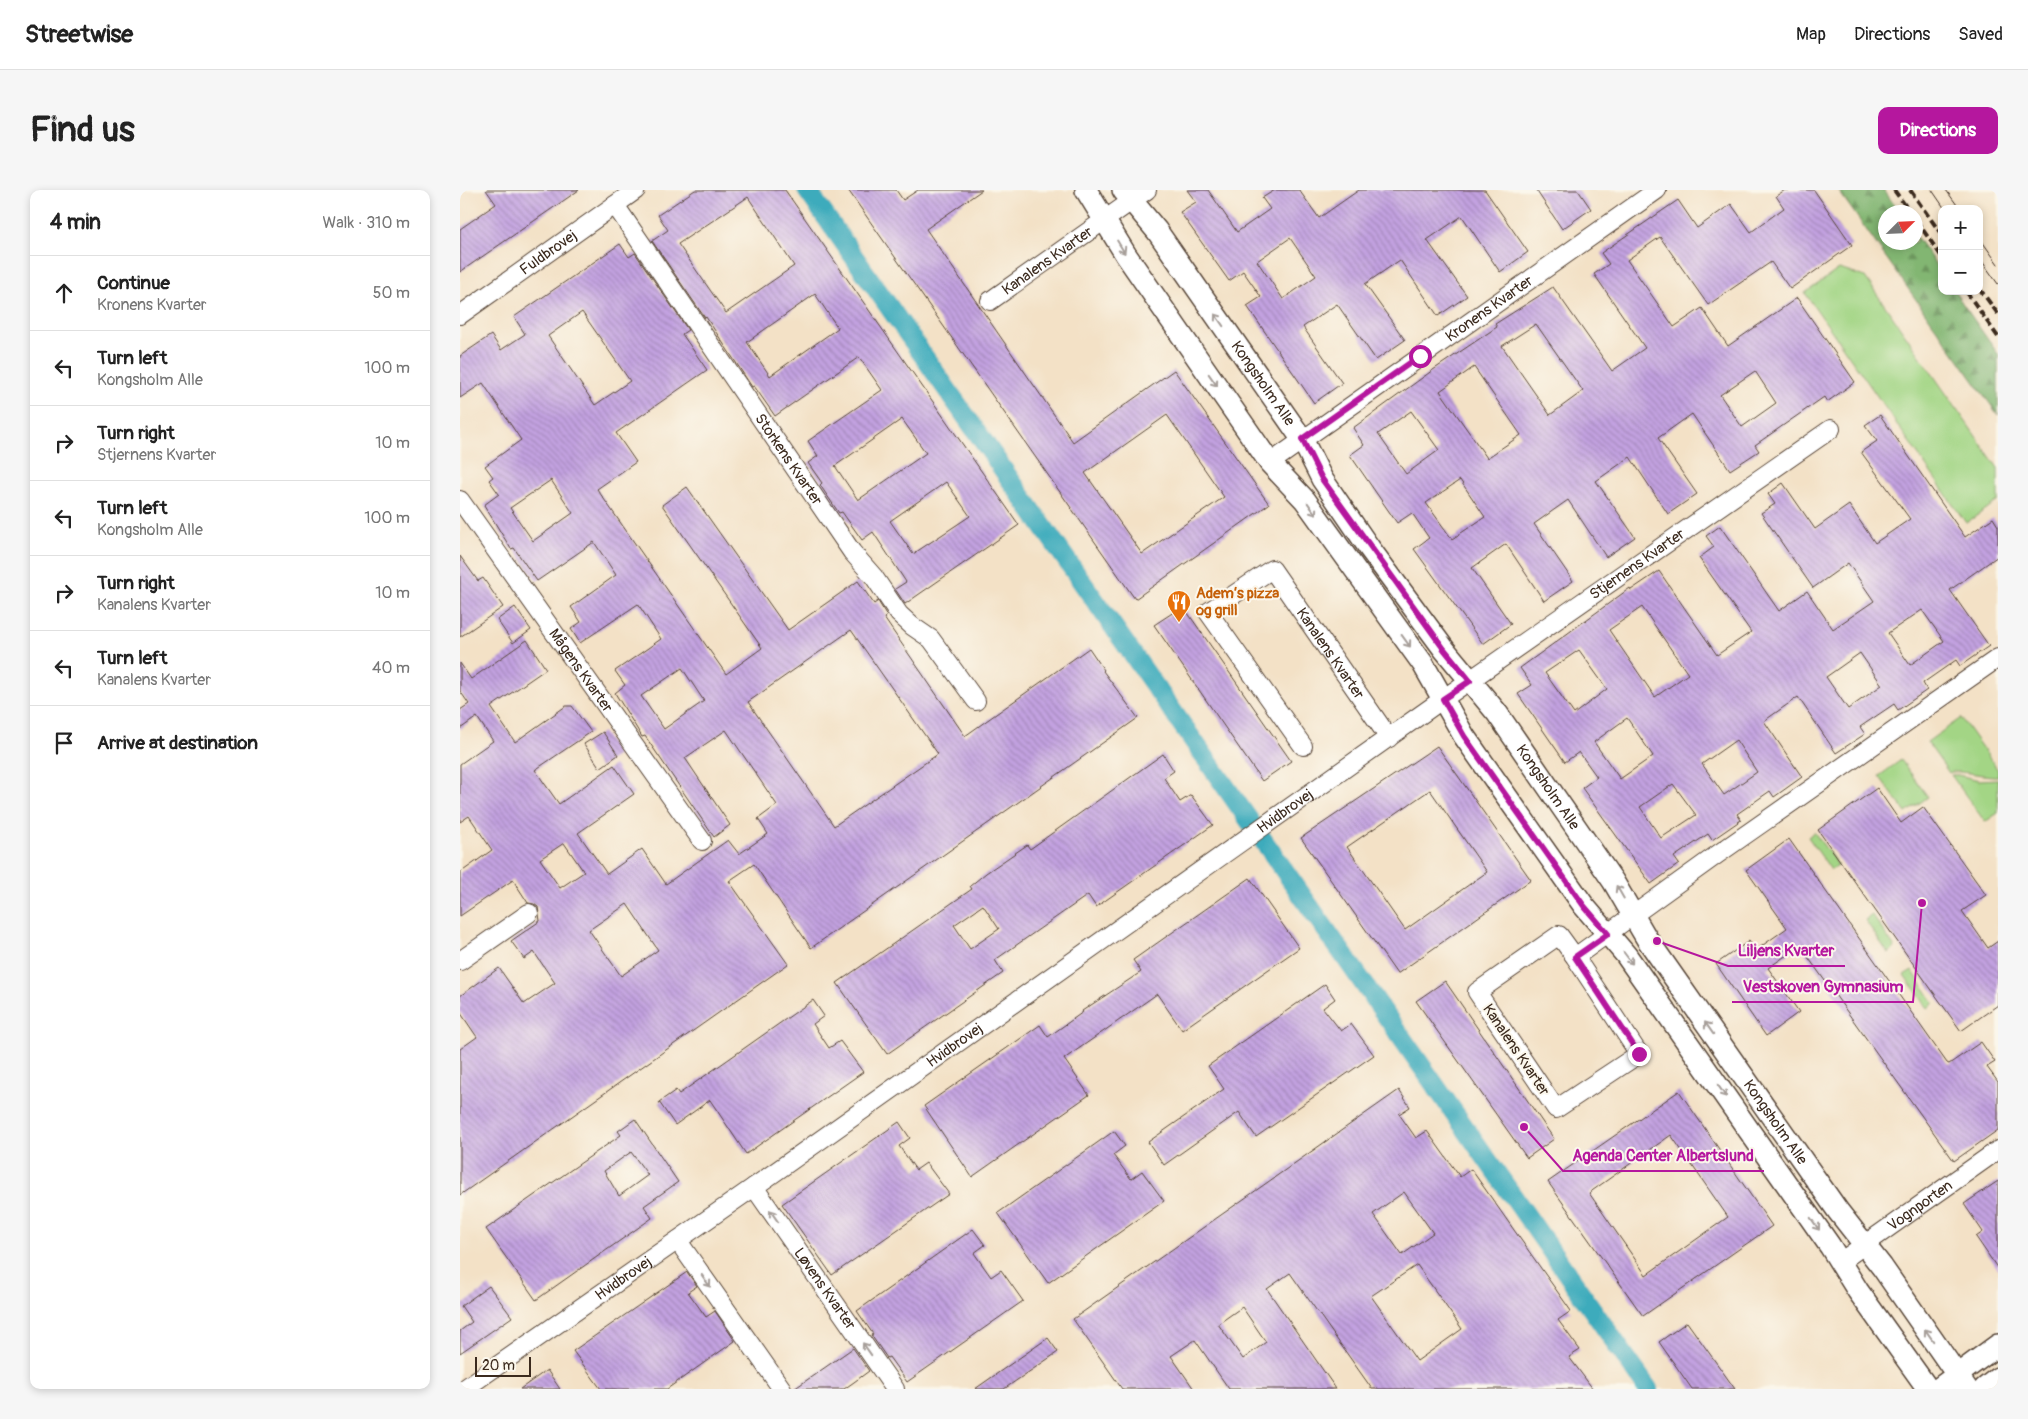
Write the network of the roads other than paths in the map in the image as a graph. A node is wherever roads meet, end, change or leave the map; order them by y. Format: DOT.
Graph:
graph roads {
  1 [pos="636,190"];
  2 [pos="1086,190"];
  3 [pos="1658,190"];
  4 [pos="1134,194"];
  5 [pos="615,205"];
  6 [pos="1105,220"];
  7 [pos="990,301"];
  8 [pos="460,315"];
  9 [pos="1831,429"];
  10 [pos="1302,439"];
  11 [pos="1270,463"];
  12 [pos="460,500"];
  13 [pos="1998,658"];
  14 [pos="1470,681"];
  15 [pos="1443,699"];
  16 [pos="976,701"];
  17 [pos="1389,738"];
  18 [pos="1303,746"];
  19 [pos="702,841"];
  20 [pos="529,913"];
  21 [pos="1633,916"];
  22 [pos="1608,934"];
  23 [pos="462,956"];
  24 [pos="1575,957"];
  25 [pos="1998,1150"];
  26 [pos="754,1187"];
  27 [pos="678,1241"];
  28 [pos="1864,1245"];
  29 [pos="1840,1262"];
  30 [pos="1998,1345"];
  31 [pos="1998,1378"];
  32 [pos="1962,1382"];
  33 [pos="464,1389"];
  34 [pos="782,1389"];
  35 [pos="896,1389"];
  36 [pos="1928,1389"];
  37 [pos="1938,1389"];
  38 [pos="1984,1389"];
  1 -- 5 [label="street, Fuldbrovej"];
  2 -- 6 [label="street, Kongsholm Alle"];
  3 -- 10 [label="street, Kronens Kvarter"];
  4 -- 6 [label="street, Kanalens Kvarter"];
  10 -- 4 [label="street, Kongsholm Alle, one-way"];
  5 -- 8 [label="street, Fuldbrovej"];
  5 -- 16 [label="street, Storkens Kvarter"];
  6 -- 7 [label="street, Kanalens Kvarter"];
  6 -- 11 [label="street, Kongsholm Alle, one-way"];
  9 -- 14 [label="street, Stjernens Kvarter"];
  10 -- 11 [label="street, Kronens Kvarter"];
  10 -- 14 [label="street, Kongsholm Alle"];
  11 -- 15 [label="street, Kongsholm Alle, one-way"];
  12 -- 19 [label="street, Mågens Kvarter"];
  13 -- 21 [label="street"];
  14 -- 15 [label="street, Stjernens Kvarter"];
  21 -- 14 [label="street, Kongsholm Alle, one-way"];
  15 -- 17 [label="street, Hvidbrovej"];
  15 -- 22 [label="street, Kongsholm Alle"];
  17 -- 18 [label="street, Kanalens Kvarter"];
  17 -- 26 [label="street, Hvidbrovej"];
  20 -- 23 [label="street"];
  21 -- 22 [label="street"];
  28 -- 21 [label="street, Kongsholm Alle, one-way"];
  22 -- 24 [label="street"];
  22 -- 29 [label="street, Kongsholm Alle, one-way"];
  24 -- 24 [label="street, Kanalens Kvarter"];
  25 -- 28 [label="street, Vognporten"];
  26 -- 27 [label="street, Hvidbrovej"];
  35 -- 26 [label="street, Løvens Kvarter, one-way"];
  27 -- 33 [label="street, Hvidbrovej"];
  27 -- 34 [label="street, one-way"];
  28 -- 29 [label="street, Vognporten"];
  32 -- 28 [label="street, Kongsholm Alle, one-way"];
  29 -- 36 [label="street, Kongsholm Alle"];
  30 -- 32 [label="street"];
  31 -- 38 [label="street"];
  32 -- 37 [label="street"];
}
